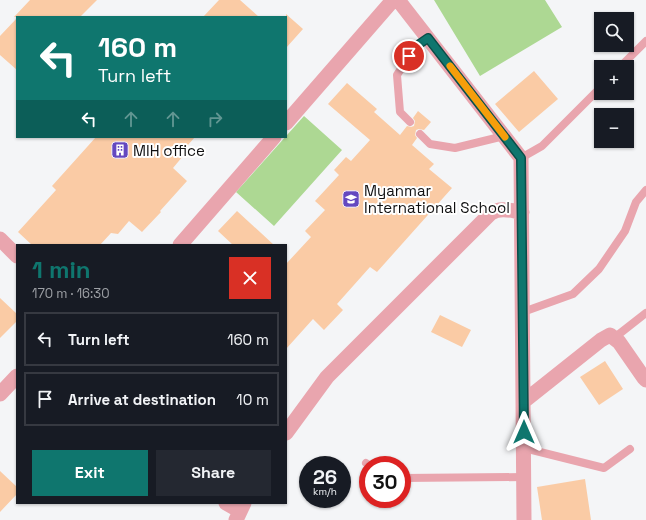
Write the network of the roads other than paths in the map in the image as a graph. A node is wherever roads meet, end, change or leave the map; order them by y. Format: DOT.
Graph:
graph roads {
  1 [pos="394,0"];
  2 [pos="398,0"];
  3 [pos="428,38"];
  4 [pos="646,41"];
  5 [pos="627,60"];
  6 [pos="594,94"];
  7 [pos="287,122"];
  8 [pos="410,122"];
  9 [pos="420,134"];
  10 [pos="504,136"];
  11 [pos="273,138"];
  12 [pos="521,158"];
  13 [pos="646,190"];
  14 [pos="522,212"];
  15 [pos="0,239"];
  16 [pos="181,244"];
  17 [pos="16,255"];
  18 [pos="523,312"];
  19 [pos="646,313"];
  20 [pos="614,338"];
  21 [pos="16,377"];
  22 [pos="646,380"];
  23 [pos="0,394"];
  24 [pos="524,402"];
  25 [pos="287,432"];
  26 [pos="524,448"];
  27 [pos="630,449"];
  28 [pos="524,477"];
  29 [pos="411,478"];
  30 [pos="228,504"];
  31 [pos="240,511"];
  32 [pos="524,520"];
  1 -- 7 [label="street"];
  2 -- 3 [label="street"];
  3 -- 8 [label="lane"];
  3 -- 10 [label="street"];
  4 -- 5 [label="lane"];
  6 -- 12 [label="lane"];
  9 -- 10 [label="lane"];
  10 -- 12 [label="street"];
  11 -- 16 [label="street"];
  12 -- 14 [label="street"];
  13 -- 18 [label="lane"];
  14 -- 18 [label="street"];
  14 -- 25 [label="street"];
  15 -- 17 [label="street"];
  18 -- 24 [label="street"];
  19 -- 20 [label="lane"];
  20 -- 22 [label="street"];
  20 -- 24 [label="street"];
  21 -- 23 [label="street"];
  24 -- 26 [label="street"];
  26 -- 27 [label="lane"];
  26 -- 28 [label="street"];
  28 -- 29 [label="lane"];
  28 -- 32 [label="street"];
  30 -- 31 [label="street"];
}
